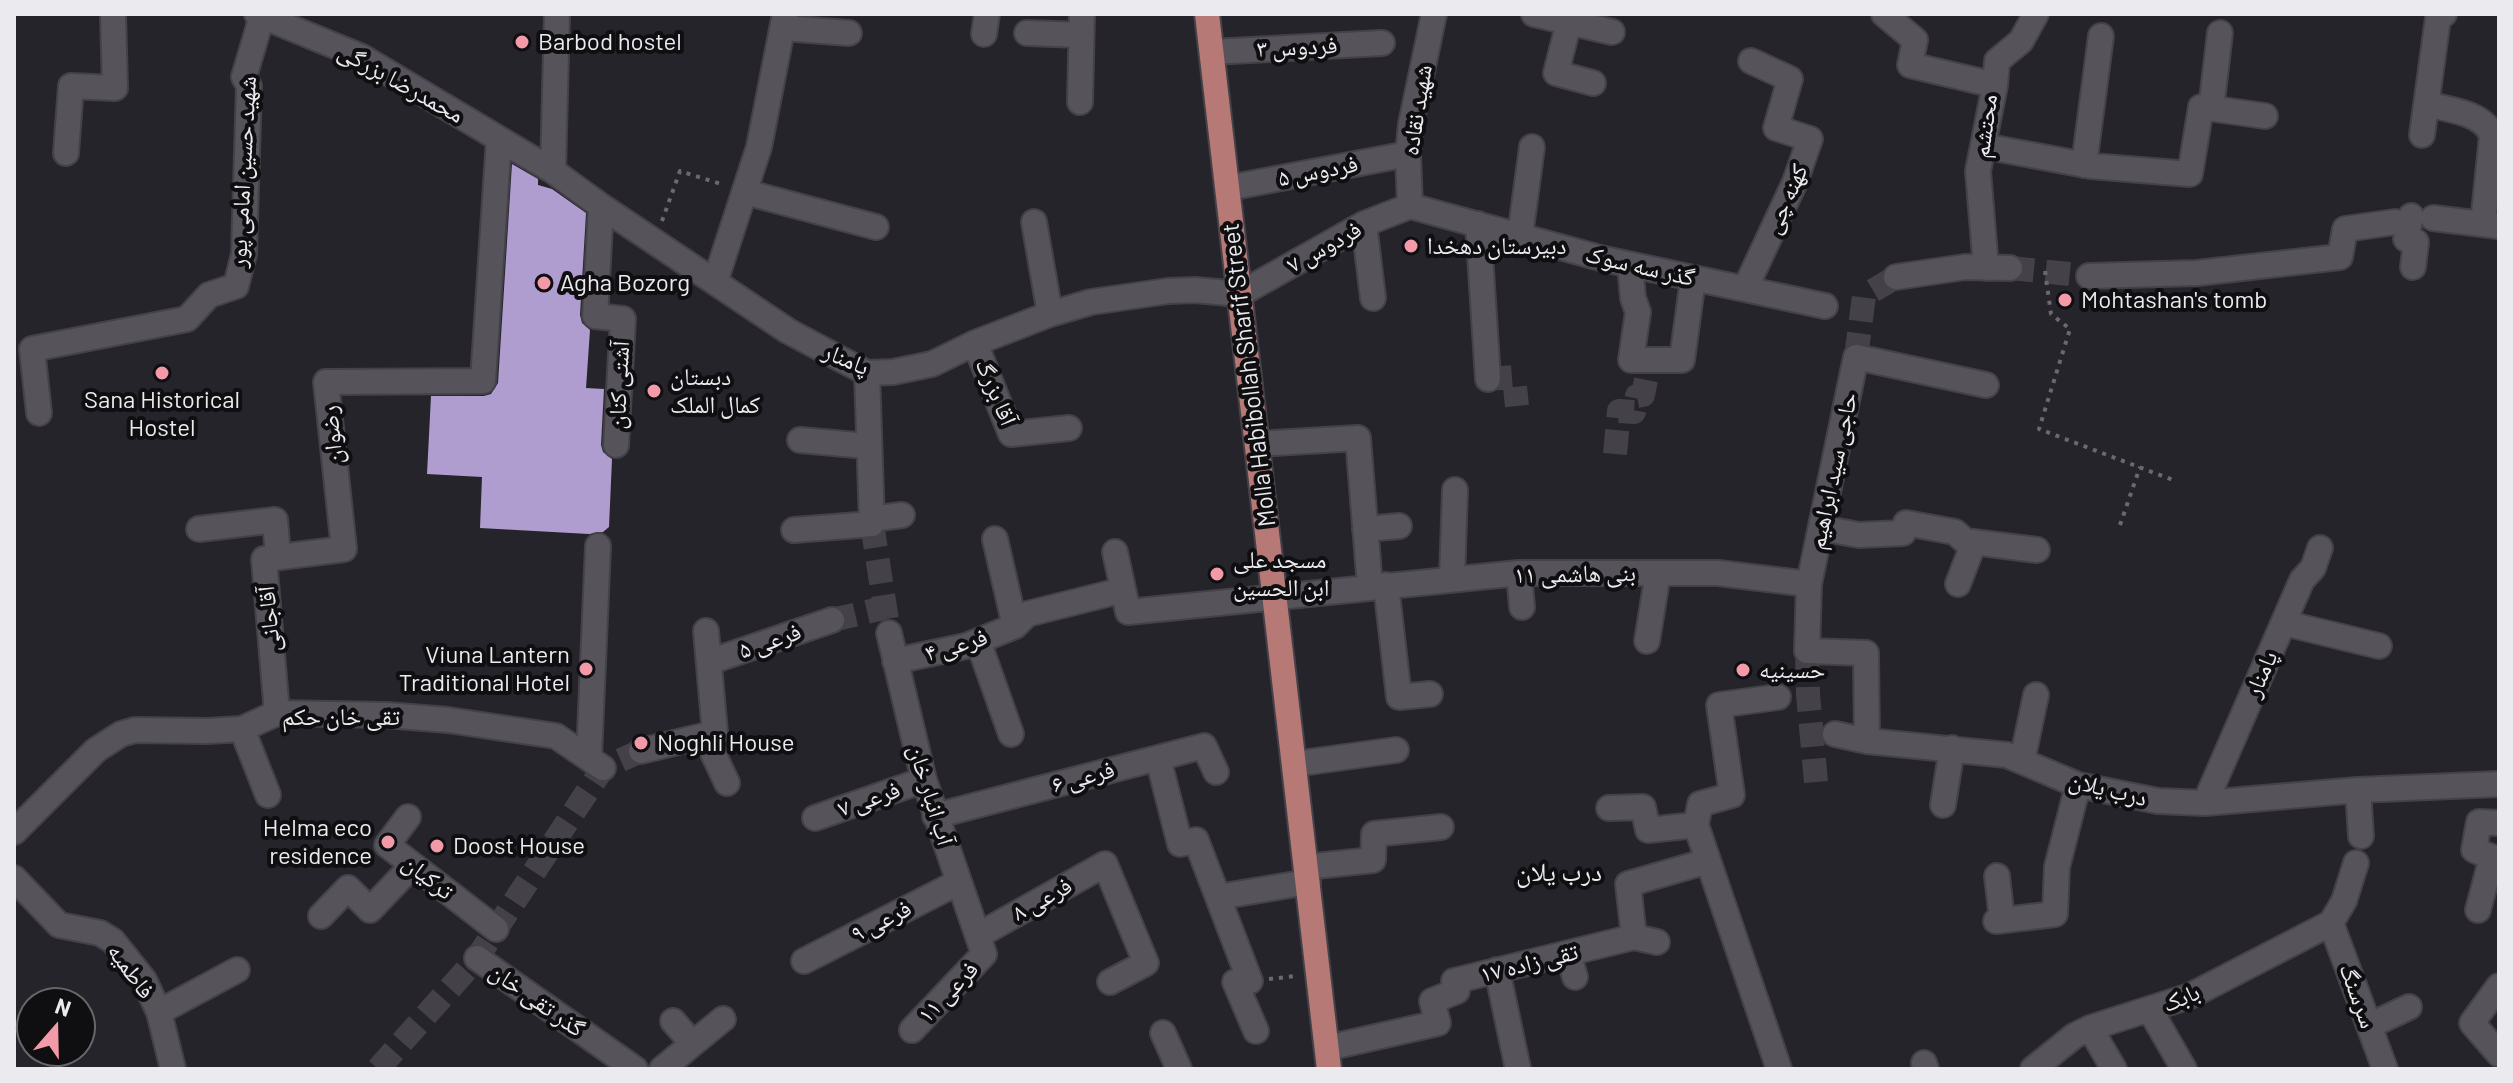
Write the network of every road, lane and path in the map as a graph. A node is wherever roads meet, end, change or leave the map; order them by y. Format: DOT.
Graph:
graph roads {
  1 [pos="113,14"];
  2 [pos="557,14"];
  3 [pos="1207,14"];
  4 [pos="1434,14"];
  5 [pos="1534,14"];
  6 [pos="1884,14"];
  7 [pos="2036,14"];
  8 [pos="2444,14"];
  9 [pos="260,15"];
  10 [pos="784,21"];
  11 [pos="1569,22"];
  12 [pos="1081,24"];
  13 [pos="1612,32"];
  14 [pos="849,33"];
  15 [pos="1027,33"];
  16 [pos="2220,33"];
  17 [pos="2101,36"];
  18 [pos="1382,43"];
  19 [pos="1212,52"];
  20 [pos="1751,61"];
  21 [pos="1593,83"];
  22 [pos="1995,85"];
  23 [pos="1080,102"];
  24 [pos="2427,104"];
  25 [pos="2211,109"];
  26 [pos="2265,116"];
  27 [pos="2422,135"];
  28 [pos="499,139"];
  29 [pos="1983,146"];
  30 [pos="1532,147"];
  31 [pos="66,153"];
  32 [pos="1408,154"];
  33 [pos="2084,165"];
  34 [pos="553,171"];
  35 [pos="1228,188"];
  36 [pos="745,192"];
  37 [pos="601,206"];
  38 [pos="1410,206"];
  39 [pos="2413,219"];
  40 [pos="1034,222"];
  41 [pos="1364,224"];
  42 [pos="1478,224"];
  43 [pos="2491,225"];
  44 [pos="876,227"];
  45 [pos="1520,236"];
  46 [pos="655,241"];
  47 [pos="1630,265"];
  48 [pos="2413,267"];
  49 [pos="2045,271"];
  50 [pos="2089,276"];
  51 [pos="1896,277"];
  52 [pos="1693,279"];
  53 [pos="715,282"];
  54 [pos="1745,289"];
  55 [pos="1240,294"];
  56 [pos="1373,298"];
  57 [pos="1825,306"];
  58 [pos="1050,314"];
  59 [pos="975,343"];
  60 [pos="867,373"];
  61 [pos="1488,379"];
  62 [pos="1986,385"];
  63 [pos="39,413"];
  64 [pos="1069,428"];
  65 [pos="800,440"];
  66 [pos="1257,444"];
  67 [pos="616,445"];
  68 [pos="867,446"];
  69 [pos="2140,467"];
  70 [pos="2173,480"];
  71 [pos="1455,490"];
  72 [pos="902,515"];
  73 [pos="871,522"];
  74 [pos="2120,525"];
  75 [pos="1399,526"];
  76 [pos="1821,528"];
  77 [pos="199,529"];
  78 [pos="1365,529"];
  79 [pos="794,530"];
  80 [pos="995,539"];
  81 [pos="1974,542"];
  82 [pos="598,546"];
  83 [pos="2320,548"];
  84 [pos="2037,550"];
  85 [pos="1115,552"];
  86 [pos="278,556"];
  87 [pos="341,556"];
  88 [pos="1519,573"];
  89 [pos="1658,573"];
  90 [pos="1452,579"];
  91 [pos="1809,584"];
  92 [pos="1958,584"];
  93 [pos="1378,586"];
  94 [pos="1123,590"];
  95 [pos="1275,596"];
  96 [pos="1522,607"];
  97 [pos="832,620"];
  98 [pos="2284,623"];
  99 [pos="1015,626"];
  100 [pos="706,631"];
  101 [pos="889,633"];
  102 [pos="978,641"];
  103 [pos="1647,641"];
  104 [pos="2379,646"];
  105 [pos="895,661"];
  106 [pos="709,662"];
  107 [pos="1430,694"];
  108 [pos="2036,695"];
  109 [pos="1778,697"];
  110 [pos="277,713"];
  111 [pos="242,729"];
  112 [pos="1011,734"];
  113 [pos="1835,734"];
  114 [pos="705,736"];
  115 [pos="1867,741"];
  116 [pos="1952,748"];
  117 [pos="1396,750"];
  118 [pos="641,751"];
  119 [pos="1158,758"];
  120 [pos="2022,761"];
  121 [pos="1294,764"];
  122 [pos="1216,772"];
  123 [pos="924,780"];
  124 [pos="727,783"];
  125 [pos="2499,784"];
  126 [pos="2078,785"];
  127 [pos="2358,790"];
  128 [pos="268,795"];
  129 [pos="2205,803"];
  130 [pos="1943,805"];
  131 [pos="1609,808"];
  132 [pos="935,816"];
  133 [pos="408,817"];
  134 [pos="815,818"];
  135 [pos="2489,823"];
  136 [pos="1696,825"];
  137 [pos="1441,827"];
  138 [pos="14,832"];
  139 [pos="2361,836"];
  140 [pos="1708,861"];
  141 [pos="2356,863"];
  142 [pos="413,865"];
  143 [pos="1307,874"];
  144 [pos="1997,876"];
  145 [pos="14,878"];
  146 [pos="959,882"];
  147 [pos="1218,897"];
  148 [pos="2478,910"];
  149 [pos="321,916"];
  150 [pos="2331,923"];
  151 [pos="496,929"];
  152 [pos="982,944"];
  153 [pos="1568,953"];
  154 [pos="477,958"];
  155 [pos="804,961"];
  156 [pos="237,970"];
  157 [pos="1497,970"];
  158 [pos="1318,974"];
  159 [pos="1575,977"];
  160 [pos="1250,981"];
  161 [pos="1110,982"];
  162 [pos="2499,986"];
  163 [pos="2409,1007"];
  164 [pos="2150,1010"];
  165 [pos="159,1012"];
  166 [pos="723,1019"];
  167 [pos="673,1021"];
  168 [pos="2369,1026"];
  169 [pos="2090,1028"];
  170 [pos="912,1030"];
  171 [pos="1256,1031"];
  172 [pos="1163,1033"];
  173 [pos="692,1043"];
  174 [pos="2499,1054"];
  175 [pos="1328,1058"];
  176 [pos="173,1069"];
  177 [pos="635,1069"];
  178 [pos="662,1069"];
  179 [pos="1179,1069"];
  180 [pos="1518,1069"];
  181 [pos="1779,1069"];
  182 [pos="2033,1069"];
  183 [pos="2114,1069"];
  184 [pos="2184,1069"];
  185 [pos="2385,1069"];
  1 -- 31 [label="street"];
  2 -- 34 [label="street"];
  3 -- 19 [label="main road, Molla Habibollah Sharif Street"];
  4 -- 32 [label="street, شهید نقاده"];
  5 -- 11 [label="street"];
  6 -- 22 [label="street, محتشم"];
  7 -- 22 [label="street"];
  8 -- 24 [label="street"];
  9 -- 28 [label="street, محمدرضا بزرگی"];
  9 -- 63 [label="street, شهید حسین امامی پور"];
  10 -- 14 [label="street"];
  10 -- 36 [label="street"];
  11 -- 13 [label="street"];
  11 -- 21 [label="street"];
  12 -- 15 [label="street"];
  12 -- 23 [label="street"];
  16 -- 25 [label="street"];
  17 -- 33 [label="street"];
  18 -- 19 [label="street, فردوس ۳"];
  19 -- 35 [label="main road, Molla Habibollah Sharif Street"];
  20 -- 54 [label="street, کهنه چی"];
  22 -- 29 [label="street, محتشم"];
  24 -- 27 [label="street"];
  24 -- 43 [label="street"];
  25 -- 26 [label="street"];
  25 -- 33 [label="street"];
  28 -- 34 [label="street, پامنار"];
  28 -- 87 [label="street, رضوان"];
  29 -- 33 [label="street"];
  29 -- 51 [label="street, محتشم"];
  30 -- 45 [label="street"];
  32 -- 35 [label="street, فردوس ۵"];
  32 -- 38 [label="street, شهید نقاده"];
  34 -- 37 [label="street, پامنار"];
  35 -- 55 [label="main road, Molla Habibollah Sharif Street"];
  36 -- 44 [label="street"];
  36 -- 46 [label="path"];
  36 -- 53 [label="street"];
  37 -- 46 [label="street, پامنار"];
  37 -- 67 [label="street, آشتی کنان"];
  38 -- 41 [label="street, فردوس ۷"];
  38 -- 42 [label="street, گذر سه سوک"];
  39 -- 43 [label="street"];
  39 -- 48 [label="street"];
  39 -- 50 [label="street"];
  40 -- 58 [label="street"];
  41 -- 55 [label="street, فردوس ۷"];
  41 -- 56 [label="street"];
  42 -- 45 [label="street, گذر سه سوک"];
  42 -- 61 [label="street"];
  45 -- 47 [label="street, گذر سه سوک"];
  46 -- 53 [label="street, پامنار"];
  47 -- 52 [label="street, گذر سه سوک"];
  47 -- 52 [label="street"];
  49 -- 69 [label="path"];
  52 -- 54 [label="street, گذر سه سوک"];
  53 -- 60 [label="street, پامنار"];
  54 -- 57 [label="street, گذر سه سوک"];
  55 -- 58 [label="street, پامنار"];
  55 -- 66 [label="main road, Molla Habibollah Sharif Street"];
  58 -- 59 [label="street, پامنار"];
  59 -- 60 [label="street, پامنار"];
  59 -- 64 [label="street, آقا بزرگ"];
  60 -- 68 [label="street"];
  62 -- 76 [label="street, حاجی سید ابراهیم"];
  65 -- 68 [label="street"];
  66 -- 78 [label="street"];
  66 -- 95 [label="main road, Molla Habibollah Sharif Street"];
  68 -- 73 [label="street"];
  69 -- 70 [label="path"];
  69 -- 74 [label="path"];
  71 -- 90 [label="street"];
  72 -- 73 [label="street"];
  73 -- 79 [label="street"];
  75 -- 78 [label="street"];
  76 -- 81 [label="street"];
  76 -- 91 [label="street, حاجی سید ابراهیم"];
  77 -- 86 [label="street"];
  78 -- 93 [label="street"];
  80 -- 99 [label="street"];
  81 -- 84 [label="street"];
  81 -- 92 [label="street"];
  82 -- 110 [label="street, تقی خان حکم"];
  83 -- 98 [label="street, پامنار"];
  85 -- 94 [label="street"];
  86 -- 87 [label="street, آقاجانی"];
  86 -- 110 [label="street, آقاجانی"];
  88 -- 89 [label="street, بنی هاشمی ۱۱"];
  88 -- 90 [label="street, بنی هاشمی ۱۱"];
  88 -- 96 [label="street"];
  89 -- 91 [label="street, بنی هاشمی ۱۱"];
  89 -- 103 [label="street"];
  90 -- 93 [label="street, بنی هاشمی ۱۱"];
  91 -- 115 [label="street"];
  93 -- 95 [label="street, بنی هاشمی ۱۱"];
  93 -- 107 [label="street"];
  94 -- 95 [label="street, بنی هاشمی ۱۱"];
  94 -- 99 [label="street, فرعی ۴"];
  95 -- 121 [label="main road, Molla Habibollah Sharif Street"];
  97 -- 106 [label="street, فرعی ۵"];
  98 -- 104 [label="street"];
  98 -- 129 [label="street, پامنار"];
  99 -- 102 [label="street, فرعی ۴"];
  100 -- 106 [label="street, فرعی ۵"];
  101 -- 105 [label="street, آب انبار خان"];
  102 -- 105 [label="street, فرعی ۴"];
  102 -- 112 [label="street"];
  105 -- 123 [label="street, آب انبار خان"];
  106 -- 114 [label="street, فرعی ۵"];
  108 -- 120 [label="street"];
  109 -- 136 [label="street"];
  110 -- 111 [label="street, تقی خان حکم"];
  111 -- 128 [label="street"];
  111 -- 138 [label="street, تقی خان حکم"];
  113 -- 115 [label="street, درب یلان"];
  114 -- 118 [label="street"];
  114 -- 124 [label="street"];
  115 -- 116 [label="street, درب یلان"];
  116 -- 120 [label="street, درب یلان"];
  116 -- 130 [label="street"];
  117 -- 121 [label="street"];
  119 -- 122 [label="street, فرعی ۶"];
  119 -- 132 [label="street, فرعی ۶"];
  119 -- 147 [label="street"];
  120 -- 126 [label="street, درب یلان"];
  121 -- 143 [label="main road, Molla Habibollah Sharif Street"];
  123 -- 132 [label="street, آب انبار خان"];
  123 -- 134 [label="street, فرعی ۷"];
  125 -- 127 [label="street, درب یلان"];
  126 -- 129 [label="street, درب یلان"];
  126 -- 144 [label="street"];
  127 -- 129 [label="street, درب یلان"];
  127 -- 139 [label="street"];
  131 -- 136 [label="street"];
  132 -- 146 [label="street, آب انبار خان"];
  133 -- 142 [label="street, ترکیان"];
  135 -- 148 [label="street"];
  136 -- 140 [label="street"];
  137 -- 143 [label="street"];
  140 -- 153 [label="street, تقی زاده ۱۷"];
  140 -- 181 [label="street"];
  141 -- 150 [label="street"];
  142 -- 149 [label="street"];
  142 -- 151 [label="street, ترکیان"];
  143 -- 147 [label="street"];
  143 -- 158 [label="main road, Molla Habibollah Sharif Street"];
  145 -- 165 [label="street, فاطمیه"];
  146 -- 152 [label="street, آب انبار خان"];
  146 -- 155 [label="street, فرعی ۹"];
  147 -- 160 [label="street"];
  150 -- 164 [label="street, بابک"];
  150 -- 168 [label="street, سرسنگ"];
  152 -- 161 [label="street, فرعی ۸"];
  152 -- 170 [label="street, فرعی ۱۱"];
  153 -- 157 [label="street, تقی زاده ۱۷"];
  153 -- 159 [label="street"];
  154 -- 177 [label="street, گذر تقی خان"];
  156 -- 165 [label="street"];
  157 -- 175 [label="street, تقی زاده ۱۷"];
  157 -- 180 [label="street"];
  158 -- 160 [label="path"];
  158 -- 175 [label="main road, Molla Habibollah Sharif Street"];
  160 -- 171 [label="street"];
  162 -- 174 [label="street"];
  163 -- 168 [label="street"];
  164 -- 169 [label="street, بابک"];
  164 -- 184 [label="street"];
  165 -- 176 [label="street, فاطمیه"];
  166 -- 173 [label="street"];
  167 -- 173 [label="street"];
  168 -- 185 [label="street, سرسنگ"];
  169 -- 182 [label="street, بابک"];
  169 -- 183 [label="street"];
  172 -- 179 [label="street"];
  173 -- 178 [label="street"];
}
